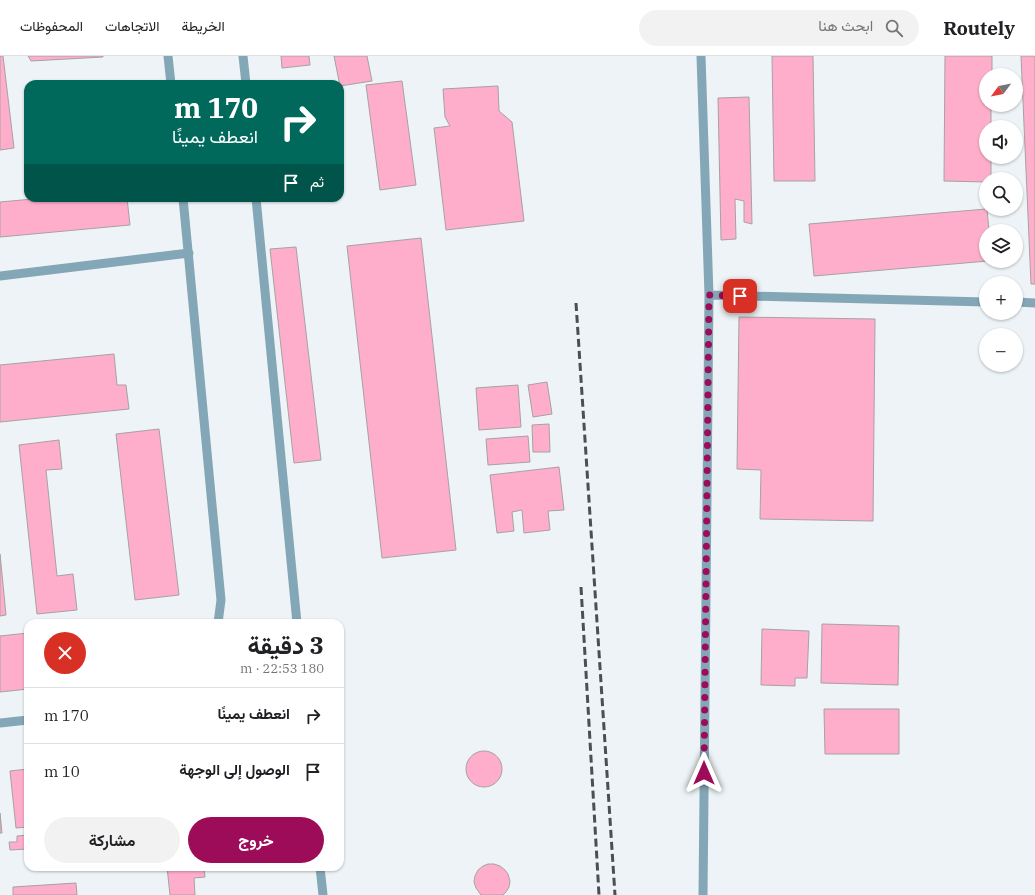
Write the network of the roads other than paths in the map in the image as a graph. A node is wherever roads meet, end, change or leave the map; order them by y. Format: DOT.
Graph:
graph roads {
  1 [pos="168,56"];
  2 [pos="243,56"];
  3 [pos="701,56"];
  4 [pos="171,80"];
  5 [pos="246,80"];
  6 [pos="183,202"];
  7 [pos="256,202"];
  8 [pos="189,253"];
  9 [pos="0,276"];
  10 [pos="709,295"];
  11 [pos="979,302"];
  12 [pos="1023,302"];
  13 [pos="1035,303"];
  14 [pos="219,619"];
  15 [pos="297,619"];
  16 [pos="24,720"];
  17 [pos="0,723"];
  18 [pos="320,871"];
  19 [pos="322,895"];
  20 [pos="703,895"];
  1 -- 4 [label="lane"];
  2 -- 5 [label="lane"];
  3 -- 10 [label="lane"];
  6 -- 8 [label="lane"];
  7 -- 15 [label="lane"];
  8 -- 9 [label="lane"];
  8 -- 14 [label="lane"];
  10 -- 11 [label="lane"];
  10 -- 20 [label="lane"];
  12 -- 13 [label="lane"];
  16 -- 17 [label="lane"];
  18 -- 19 [label="lane"];
}
